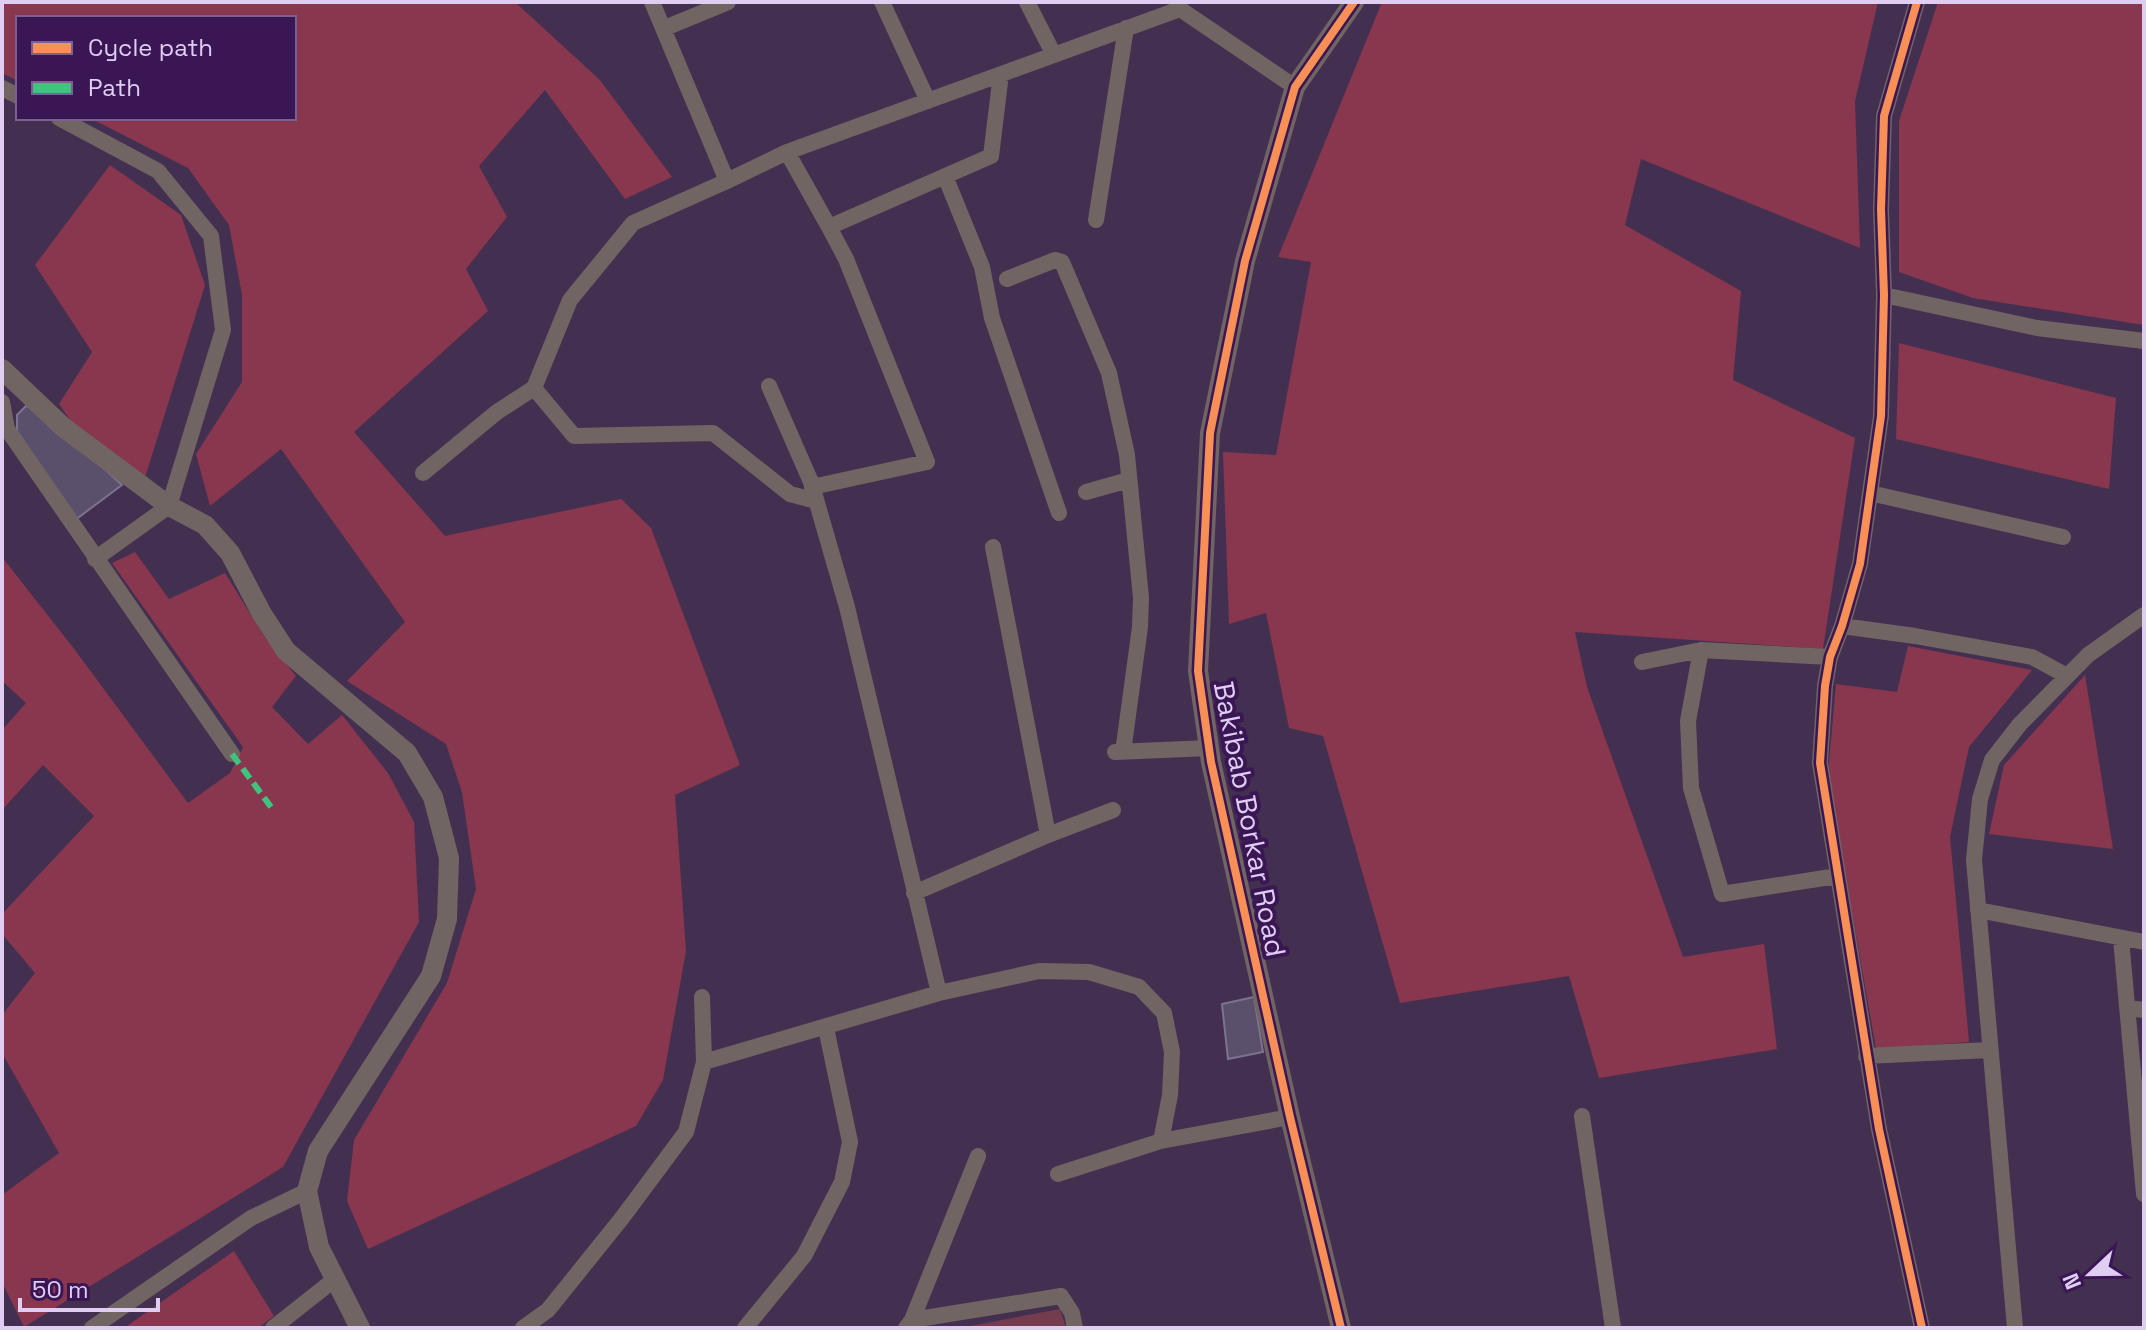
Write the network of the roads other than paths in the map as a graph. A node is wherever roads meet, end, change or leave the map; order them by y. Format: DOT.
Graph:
graph roads {
  1 [pos="652,2"];
  2 [pos="728,2"];
  3 [pos="882,2"];
  4 [pos="1027,2"];
  5 [pos="1354,2"];
  6 [pos="1917,2"];
  7 [pos="1178,5"];
  8 [pos="665,28"];
  9 [pos="1126,28"];
  10 [pos="1054,55"];
  11 [pos="1001,74"];
  12 [pos="1295,87"];
  13 [pos="928,101"];
  14 [pos="63,120"];
  15 [pos="787,152"];
  16 [pos="945,176"];
  17 [pos="727,181"];
  18 [pos="1096,220"];
  19 [pos="829,227"];
  20 [pos="1007,279"];
  21 [pos="1884,295"];
  22 [pos="2144,341"];
  23 [pos="2,369"];
  24 [pos="769,386"];
  25 [pos="534,388"];
  26 [pos="2,402"];
  27 [pos="423,473"];
  28 [pos="1129,480"];
  29 [pos="1086,492"];
  30 [pos="1870,493"];
  31 [pos="814,494"];
  32 [pos="169,506"];
  33 [pos="1059,513"];
  34 [pos="2063,537"];
  35 [pos="993,547"];
  36 [pos="95,559"];
  37 [pos="2144,615"];
  38 [pos="1842,626"];
  39 [pos="1701,650"];
  40 [pos="1830,657"];
  41 [pos="1642,662"];
  42 [pos="2067,676"];
  43 [pos="1209,748"];
  44 [pos="232,754"];
  45 [pos="1113,810"];
  46 [pos="1048,835"];
  47 [pos="1837,876"];
  48 [pos="914,893"];
  49 [pos="1978,910"];
  50 [pos="2121,939"];
  51 [pos="2144,942"];
  52 [pos="939,993"];
  53 [pos="702,997"];
  54 [pos="2135,1009"];
  55 [pos="826,1028"];
  56 [pos="1989,1050"];
  57 [pos="1866,1056"];
  58 [pos="704,1062"];
  59 [pos="1582,1116"];
  60 [pos="1290,1117"];
  61 [pos="1161,1141"];
  62 [pos="978,1156"];
  63 [pos="1058,1174"];
  64 [pos="307,1191"];
  65 [pos="2144,1194"];
  66 [pos="335,1279"];
  67 [pos="909,1324"];
  68 [pos="353,1325"];
  69 [pos="92,1328"];
  70 [pos="273,1328"];
  71 [pos="523,1328"];
  72 [pos="745,1328"];
  73 [pos="1075,1328"];
  74 [pos="1341,1328"];
  75 [pos="1613,1328"];
  76 [pos="1922,1328"];
  77 [pos="2015,1328"];
  1 -- 8 [label="street"];
  2 -- 8 [label="street"];
  3 -- 13 [label="street"];
  4 -- 10 [label="street"];
  5 -- 12 [label="street, Bakibab Borkar Road"];
  6 -- 21 [label="street"];
  7 -- 9 [label="street"];
  7 -- 12 [label="street"];
  8 -- 17 [label="street"];
  9 -- 10 [label="street"];
  9 -- 18 [label="street"];
  10 -- 11 [label="street"];
  11 -- 13 [label="street"];
  11 -- 16 [label="street"];
  12 -- 43 [label="street, Bakibab Borkar Road"];
  13 -- 15 [label="street"];
  14 -- 32 [label="street"];
  15 -- 17 [label="street"];
  15 -- 19 [label="street"];
  16 -- 19 [label="street"];
  16 -- 33 [label="street"];
  17 -- 25 [label="street"];
  19 -- 31 [label="street"];
  20 -- 28 [label="street"];
  21 -- 22 [label="street"];
  21 -- 30 [label="street"];
  23 -- 32 [label="street"];
  24 -- 31 [label="street"];
  25 -- 27 [label="street"];
  25 -- 31 [label="street"];
  26 -- 36 [label="street"];
  28 -- 29 [label="street"];
  28 -- 43 [label="street"];
  30 -- 34 [label="street"];
  30 -- 38 [label="street"];
  31 -- 48 [label="street"];
  32 -- 36 [label="street"];
  32 -- 64 [label="street"];
  35 -- 46 [label="street"];
  36 -- 44 [label="street"];
  37 -- 42 [label="street"];
  38 -- 40 [label="street"];
  38 -- 42 [label="street"];
  39 -- 40 [label="street"];
  39 -- 41 [label="street"];
  39 -- 47 [label="street"];
  40 -- 47 [label="street"];
  42 -- 49 [label="street"];
  43 -- 60 [label="street, Bakibab Borkar Road"];
  45 -- 46 [label="street"];
  46 -- 48 [label="street"];
  47 -- 57 [label="street"];
  48 -- 52 [label="street"];
  49 -- 50 [label="street"];
  49 -- 56 [label="street"];
  50 -- 51 [label="street"];
  50 -- 54 [label="street"];
  52 -- 55 [label="street"];
  52 -- 61 [label="street"];
  53 -- 58 [label="street"];
  54 -- 65 [label="street"];
  55 -- 58 [label="street"];
  55 -- 72 [label="street"];
  56 -- 57 [label="street"];
  56 -- 77 [label="street"];
  57 -- 76 [label="street"];
  58 -- 71 [label="street"];
  59 -- 75 [label="street"];
  60 -- 61 [label="street"];
  60 -- 74 [label="street, Bakibab Borkar Road"];
  61 -- 63 [label="street"];
  62 -- 67 [label="street"];
  64 -- 66 [label="street"];
  64 -- 69 [label="street"];
  66 -- 68 [label="street"];
  66 -- 70 [label="street"];
  67 -- 73 [label="street"];
}
